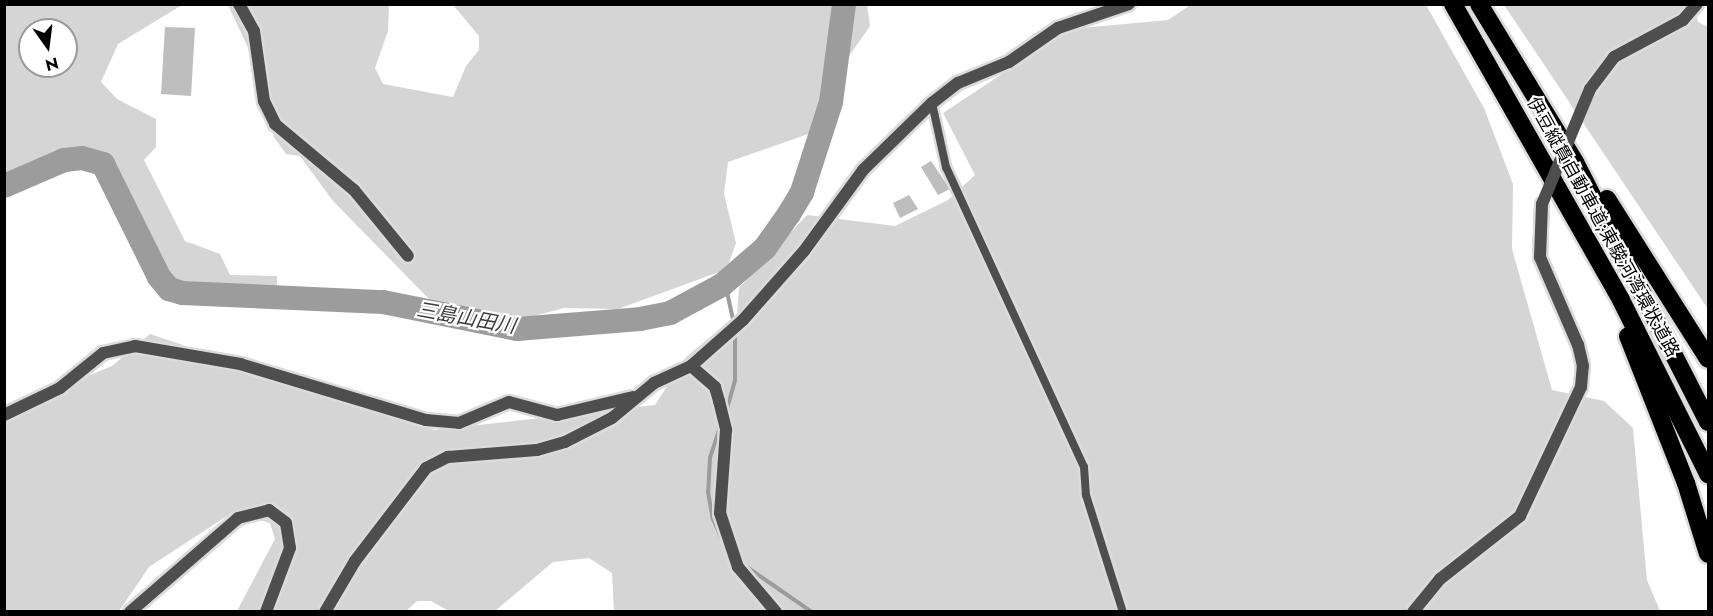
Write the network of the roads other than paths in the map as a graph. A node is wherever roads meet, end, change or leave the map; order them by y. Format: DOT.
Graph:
graph roads {
  1 [pos="239,4"];
  2 [pos="1129,4"];
  3 [pos="1453,4"];
  4 [pos="1479,4"];
  5 [pos="1697,4"];
  6 [pos="1503,43"];
  7 [pos="932,103"];
  8 [pos="1578,220"];
  9 [pos="408,256"];
  10 [pos="1708,359"];
  11 [pos="691,366"];
  12 [pos="637,395"];
  13 [pos="4,415"];
  14 [pos="1708,422"];
  15 [pos="1708,474"];
  16 [pos="1708,554"];
  17 [pos="130,612"];
  18 [pos="266,612"];
  19 [pos="325,612"];
  20 [pos="776,612"];
  21 [pos="1124,612"];
  22 [pos="1413,612"];
  1 -- 9 [label="street"];
  2 -- 7 [label="street"];
  3 -- 8 [label="highway, 伊豆縦貫自動車道;東駿河湾環状道路"];
  4 -- 6 [label="highway, 伊豆縦貫自動車道;東駿河湾環状道路"];
  5 -- 22 [label="street, bridge"];
  6 -- 10 [label="highway"];
  6 -- 14 [label="highway, 伊豆縦貫自動車道;東駿河湾環状道路"];
  7 -- 11 [label="street"];
  7 -- 21 [label="lane"];
  8 -- 15 [label="highway, 伊豆縦貫自動車道;東駿河湾環状道路"];
  8 -- 16 [label="highway"];
  11 -- 12 [label="street"];
  11 -- 20 [label="street"];
  12 -- 13 [label="street"];
  12 -- 19 [label="street"];
  17 -- 18 [label="street"];
}
